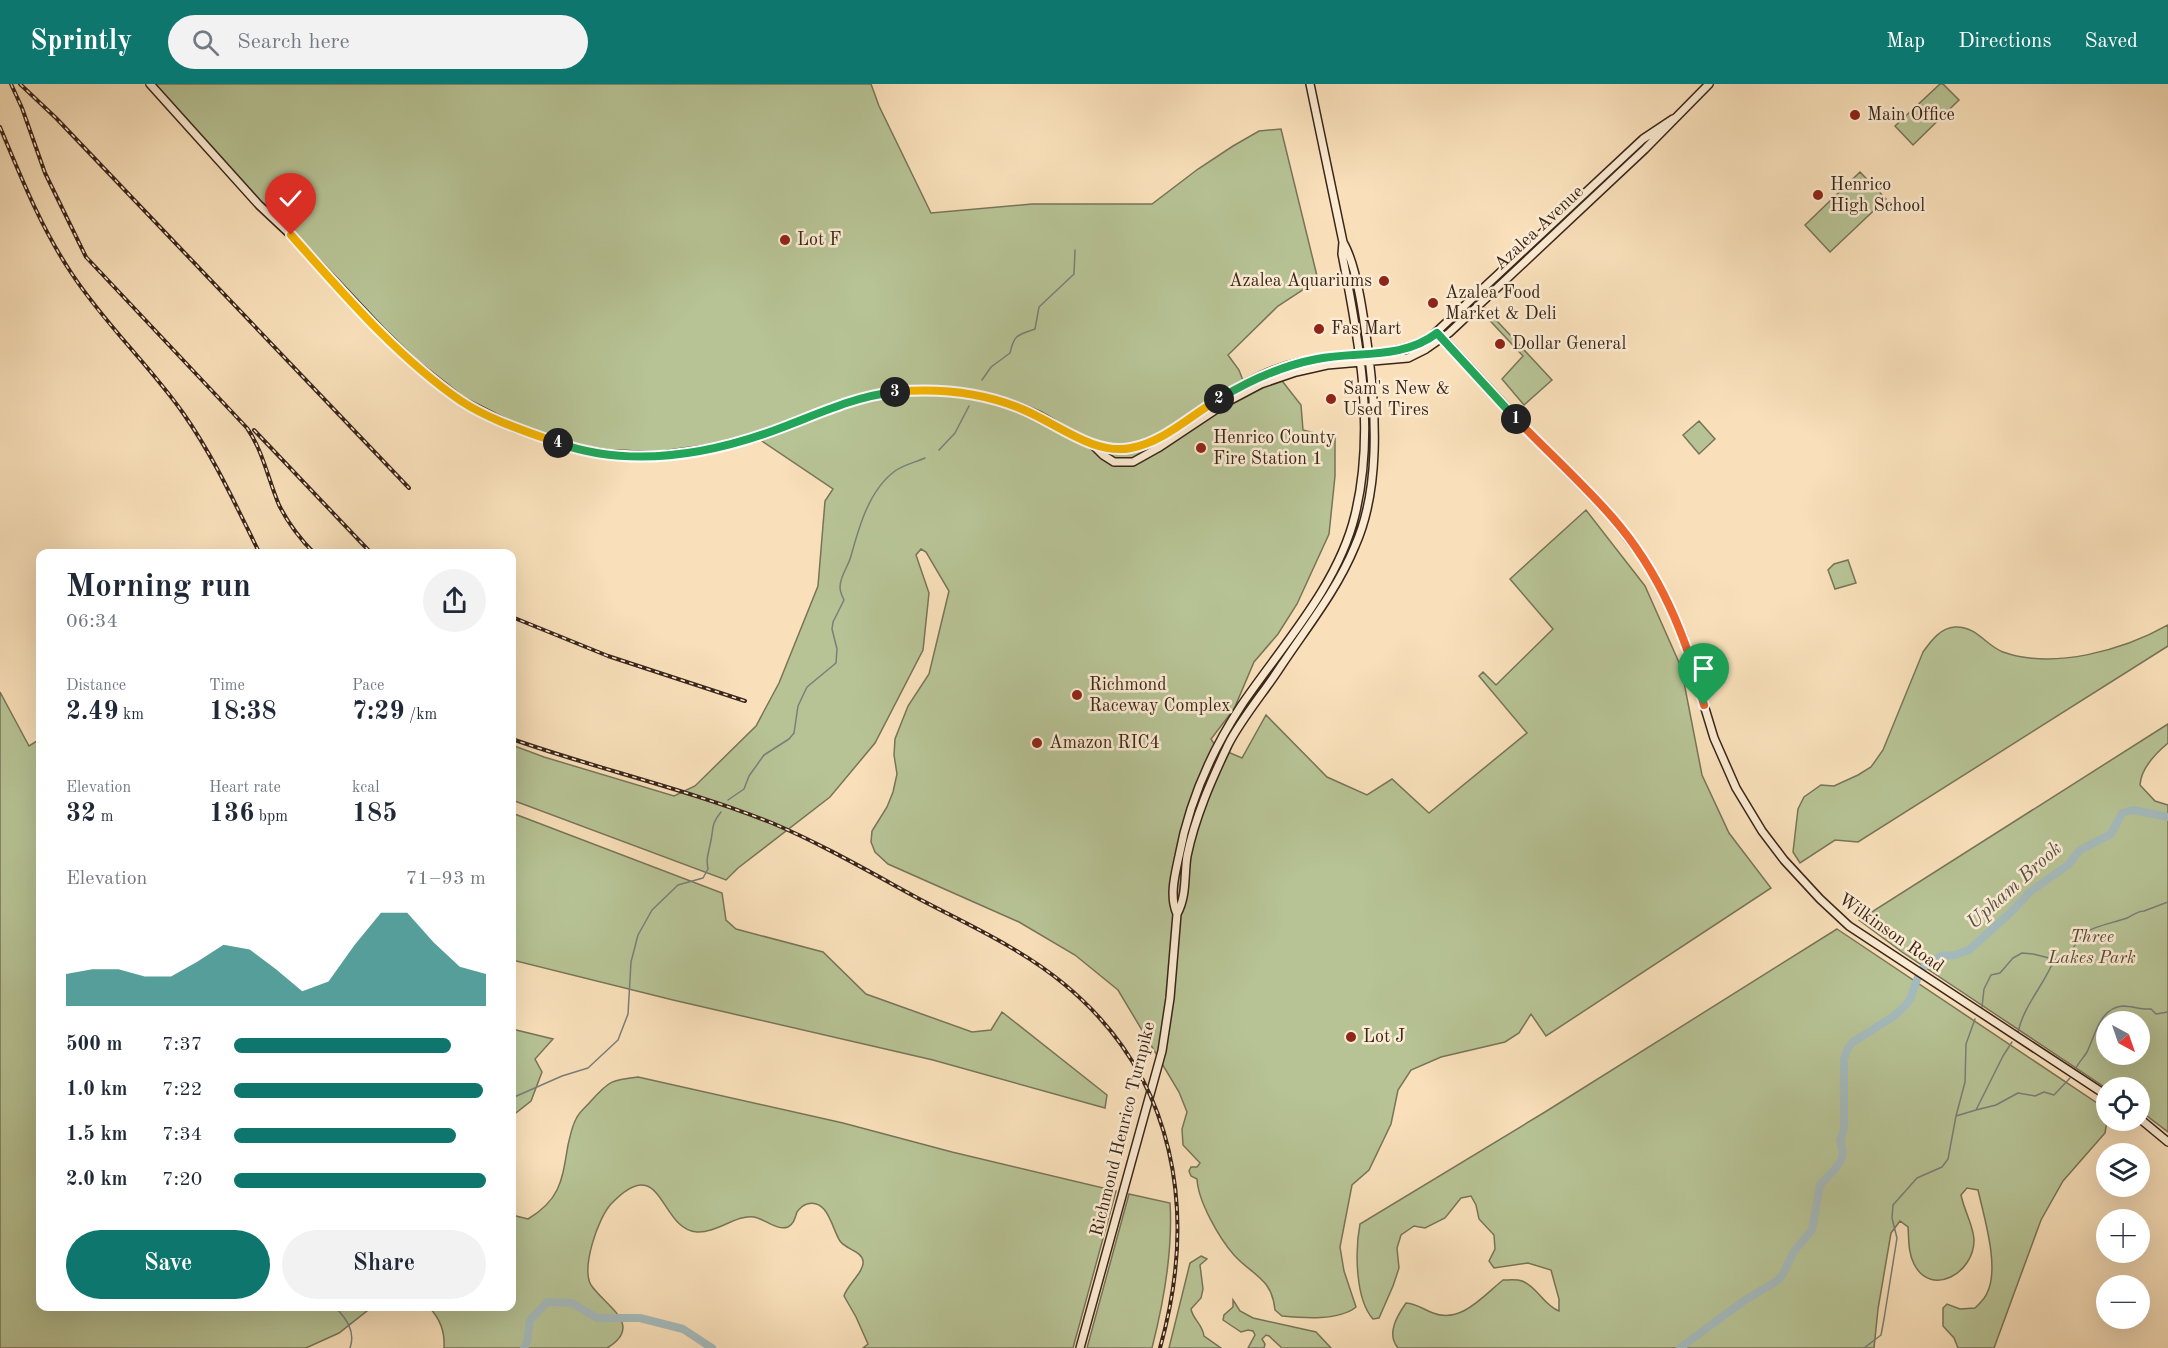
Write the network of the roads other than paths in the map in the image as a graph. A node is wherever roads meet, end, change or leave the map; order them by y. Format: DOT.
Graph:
graph roads {
  1 [pos="150,84"];
  2 [pos="1310,84"];
  3 [pos="1709,84"];
  4 [pos="1439,335"];
  5 [pos="1365,358"];
  6 [pos="1093,446"];
  7 [pos="2096,1088"];
  8 [pos="2150,1127"];
  9 [pos="2168,1142"];
  10 [pos="1080,1348"];
  1 -- 6 [label="main road, Azalea Avenue"];
  2 -- 5 [label="main road, Richmond Henrico Turnpike"];
  3 -- 4 [label="main road, Azalea Avenue"];
  4 -- 5 [label="main road, Azalea Avenue"];
  4 -- 7 [label="main road, Wilkinson Road"];
  5 -- 6 [label="main road, Azalea Avenue"];
  5 -- 6 [label="main road, Azalea Avenue"];
  5 -- 10 [label="main road, Richmond Henrico Turnpike"];
  8 -- 9 [label="main road"];
}
